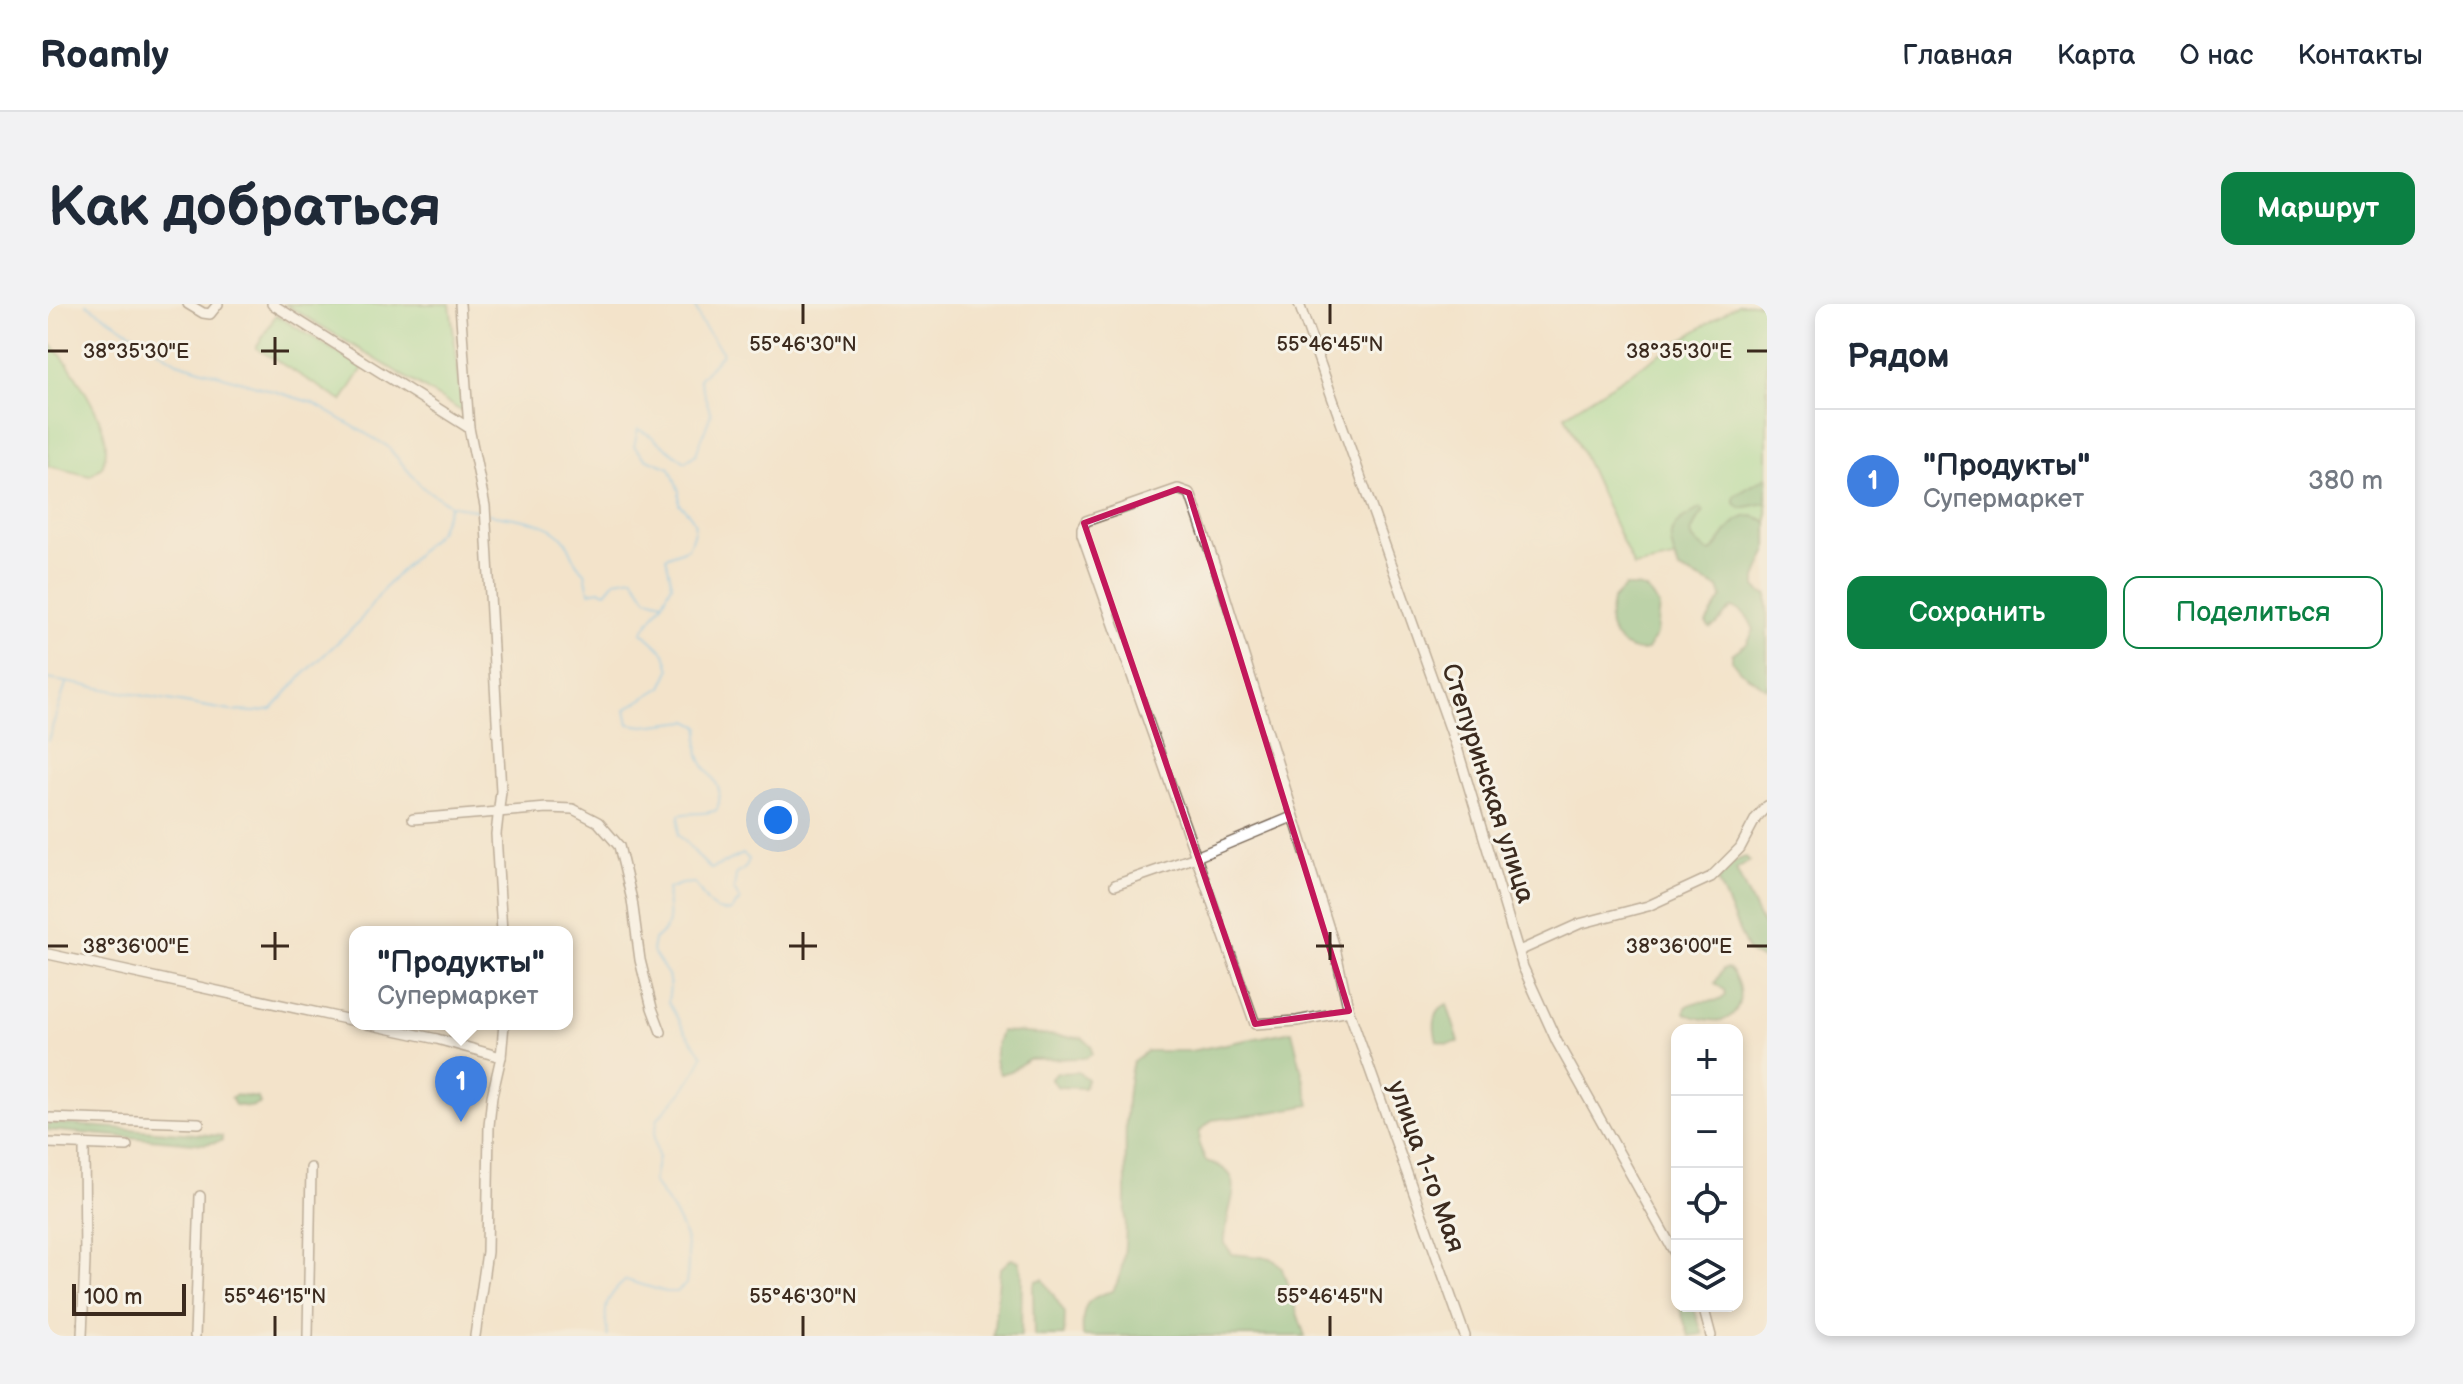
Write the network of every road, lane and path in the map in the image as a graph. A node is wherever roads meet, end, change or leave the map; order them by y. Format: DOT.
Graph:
graph roads {
  1 [pos="188,304"];
  2 [pos="218,304"];
  3 [pos="272,304"];
  4 [pos="460,304"];
  5 [pos="1299,304"];
  6 [pos="469,428"];
  7 [pos="1767,806"];
  8 [pos="499,812"];
  9 [pos="1292,817"];
  10 [pos="413,819"];
  11 [pos="1196,857"];
  12 [pos="1115,885"];
  13 [pos="502,926"];
  14 [pos="1519,951"];
  15 [pos="48,954"];
  16 [pos="1349,1011"];
  17 [pos="349,1020"];
  18 [pos="395,1030"];
  19 [pos="503,1030"];
  20 [pos="661,1032"];
  21 [pos="501,1057"];
  22 [pos="48,1118"];
  23 [pos="199,1123"];
  24 [pos="48,1143"];
  25 [pos="84,1145"];
  26 [pos="127,1146"];
  27 [pos="311,1168"];
  28 [pos="200,1196"];
  29 [pos="1671,1246"];
  30 [pos="1705,1312"];
  31 [pos="82,1336"];
  32 [pos="195,1336"];
  33 [pos="308,1336"];
  34 [pos="475,1336"];
  35 [pos="1465,1336"];
  36 [pos="1711,1336"];
  1 -- 2 [label="street"];
  3 -- 6 [label="street"];
  4 -- 6 [label="street"];
  5 -- 14 [label="street, Степуринская улица"];
  6 -- 8 [label="street"];
  7 -- 14 [label="street"];
  8 -- 10 [label="street"];
  8 -- 13 [label="street"];
  8 -- 20 [label="street"];
  9 -- 11 [label="street"];
  9 -- 11 [label="street, улица 1-го Мая"];
  9 -- 16 [label="street, улица 1-го Мая"];
  11 -- 12 [label="street"];
  11 -- 16 [label="street"];
  14 -- 29 [label="street, Степуринская улица"];
  15 -- 17 [label="street"];
  16 -- 35 [label="street, улица 1-го Мая"];
  18 -- 21 [label="street"];
  19 -- 21 [label="street"];
  21 -- 34 [label="street"];
  22 -- 23 [label="street"];
  24 -- 25 [label="street"];
  25 -- 26 [label="street"];
  25 -- 31 [label="street"];
  27 -- 33 [label="street"];
  28 -- 32 [label="street"];
  30 -- 36 [label="street"];
}
